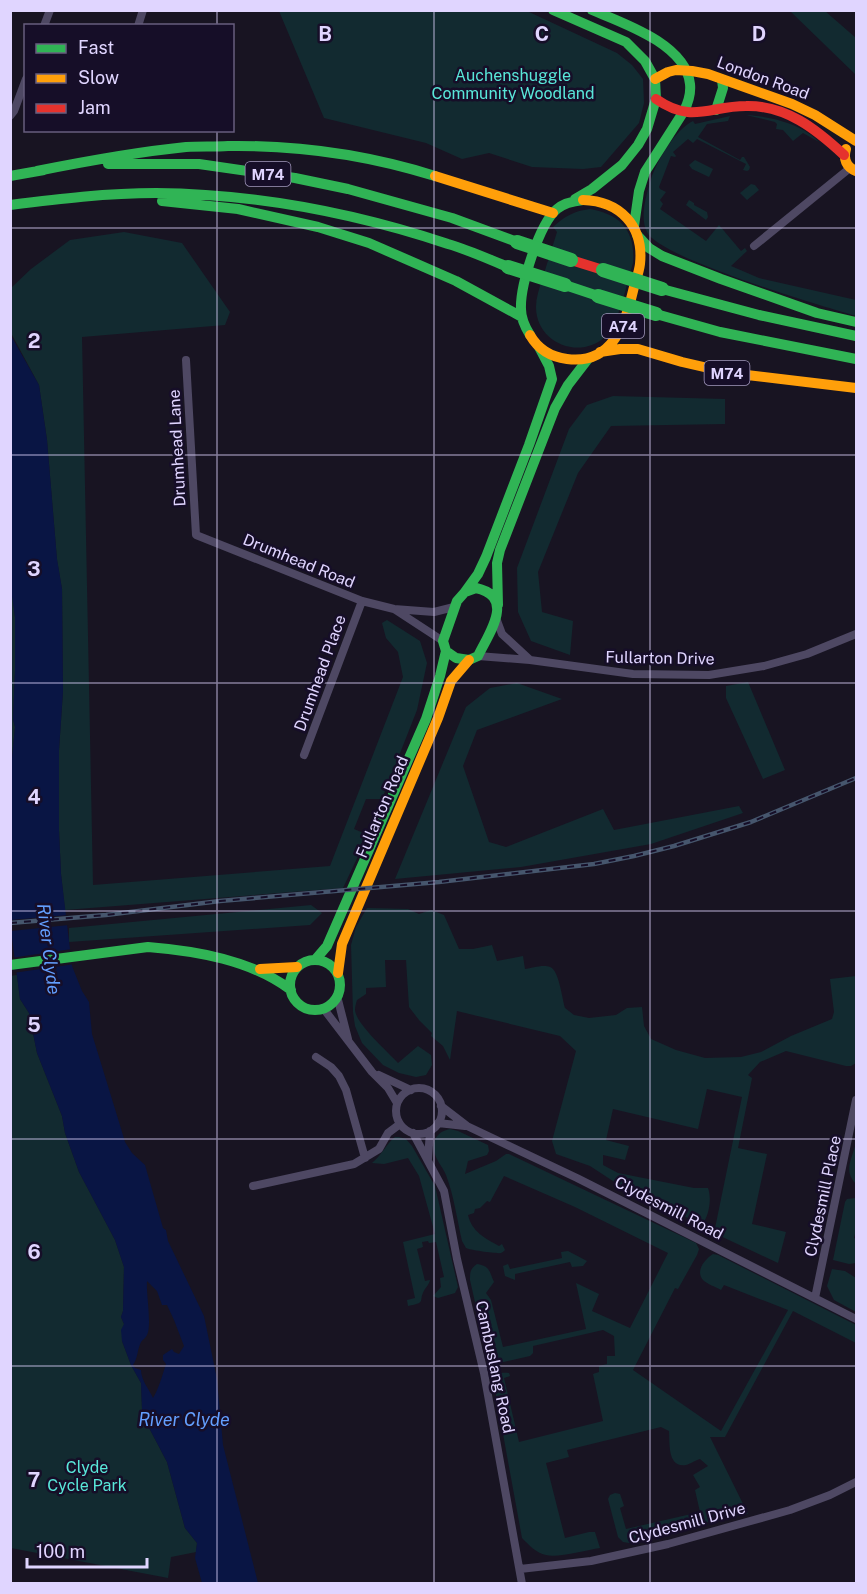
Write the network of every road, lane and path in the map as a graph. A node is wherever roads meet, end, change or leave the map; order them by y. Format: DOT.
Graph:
graph roads {
  1 [pos="553,10"];
  2 [pos="592,10"];
  3 [pos="687,70"];
  4 [pos="655,79"];
  5 [pos="722,80"];
  6 [pos="24,85"];
  7 [pos="656,99"];
  8 [pos="716,110"];
  9 [pos="683,113"];
  10 [pos="10,116"];
  11 [pos="856,141"];
  12 [pos="844,155"];
  13 [pos="853,170"];
  14 [pos="37,171"];
  15 [pos="10,176"];
  16 [pos="108,195"];
  17 [pos="571,201"];
  18 [pos="10,205"];
  19 [pos="553,213"];
  20 [pos="636,230"];
  21 [pos="754,246"];
  22 [pos="522,317"];
  23 [pos="856,322"];
  24 [pos="856,336"];
  25 [pos="538,347"];
  26 [pos="594,356"];
  27 [pos="856,359"];
  28 [pos="186,360"];
  29 [pos="856,388"];
  30 [pos="196,535"];
  31 [pos="465,592"];
  32 [pos="362,601"];
  33 [pos="454,607"];
  34 [pos="394,609"];
  35 [pos="497,611"];
  36 [pos="856,634"];
  37 [pos="445,646"];
  38 [pos="473,658"];
  39 [pos="530,660"];
  40 [pos="304,755"];
  41 [pos="315,960"];
  42 [pos="10,965"];
  43 [pos="297,967"];
  44 [pos="253,969"];
  45 [pos="338,973"];
  46 [pos="291,990"];
  47 [pos="338,996"];
  48 [pos="323,1008"];
  49 [pos="349,1043"];
  50 [pos="316,1057"];
  51 [pos="372,1072"];
  52 [pos="411,1090"];
  53 [pos="856,1100"];
  54 [pos="397,1103"];
  55 [pos="441,1106"];
  56 [pos="438,1123"];
  57 [pos="400,1124"];
  58 [pos="467,1126"];
  59 [pos="430,1131"];
  60 [pos="413,1133"];
  61 [pos="365,1158"];
  62 [pos="428,1159"];
  63 [pos="254,1186"];
  64 [pos="815,1298"];
  65 [pos="856,1319"];
  66 [pos="856,1482"];
  67 [pos="520,1569"];
  68 [pos="522,1584"];
  1 -- 4 [label="main road"];
  2 -- 3 [label="main road"];
  3 -- 4 [label="main road, London Road"];
  3 -- 5 [label="main road, London Road"];
  3 -- 9 [label="main road, A74"];
  4 -- 7 [label="main road"];
  5 -- 8 [label="main road"];
  5 -- 11 [label="main road, London Road"];
  6 -- 10 [label="street"];
  7 -- 9 [label="main road"];
  7 -- 17 [label="main road"];
  8 -- 9 [label="main road, London Road"];
  8 -- 12 [label="main road, London Road"];
  9 -- 20 [label="main road, A74"];
  11 -- 12 [label="main road, London Road"];
  12 -- 13 [label="main road, London Road"];
  13 -- 21 [label="street"];
  14 -- 15 [label="main road, M74"];
  14 -- 19 [label="main road, M74"];
  14 -- 24 [label="main road, M74, bridge"];
  16 -- 18 [label="main road, M74"];
  16 -- 22 [label="main road, M74"];
  16 -- 27 [label="main road, M74, bridge"];
  17 -- 19 [label="main road"];
  17 -- 20 [label="main road"];
  19 -- 22 [label="main road"];
  20 -- 23 [label="main road"];
  20 -- 26 [label="main road, A74"];
  22 -- 25 [label="main road"];
  25 -- 26 [label="main road"];
  25 -- 31 [label="main road"];
  26 -- 29 [label="main road, M74"];
  26 -- 35 [label="main road"];
  28 -- 30 [label="street, Drumhead Lane"];
  30 -- 32 [label="street, Drumhead Road"];
  31 -- 33 [label="main road, Fullarton Road"];
  31 -- 35 [label="main road"];
  32 -- 34 [label="street, Drumhead Road"];
  32 -- 40 [label="street, Drumhead Place"];
  33 -- 34 [label="street"];
  33 -- 37 [label="main road, Fullarton Road"];
  34 -- 37 [label="street"];
  35 -- 38 [label="main road, Fullarton Road"];
  35 -- 39 [label="street"];
  36 -- 39 [label="street, Fullarton Drive"];
  37 -- 38 [label="main road"];
  37 -- 41 [label="main road, Fullarton Road"];
  38 -- 39 [label="street, Fullarton Drive"];
  38 -- 45 [label="main road, Fullarton Road"];
  41 -- 43 [label="main road"];
  41 -- 45 [label="main road"];
  42 -- 44 [label="main road"];
  43 -- 44 [label="main road"];
  43 -- 46 [label="main road"];
  44 -- 46 [label="main road"];
  45 -- 47 [label="main road"];
  46 -- 48 [label="main road"];
  47 -- 48 [label="main road"];
  47 -- 49 [label="street"];
  48 -- 49 [label="street"];
  49 -- 51 [label="street"];
  50 -- 61 [label="street"];
  51 -- 52 [label="street"];
  51 -- 54 [label="street"];
  52 -- 54 [label="street"];
  52 -- 55 [label="street"];
  53 -- 64 [label="street, Clydesmill Place"];
  54 -- 57 [label="street"];
  55 -- 56 [label="street"];
  55 -- 58 [label="street, Clydesmill Road"];
  56 -- 58 [label="street, Clydesmill Road"];
  56 -- 59 [label="street"];
  57 -- 60 [label="street"];
  57 -- 61 [label="street"];
  58 -- 64 [label="street, Clydesmill Road"];
  59 -- 60 [label="street"];
  59 -- 62 [label="street"];
  60 -- 62 [label="street, Cambuslang Road"];
  61 -- 63 [label="street"];
  62 -- 67 [label="street, Cambuslang Road"];
  64 -- 65 [label="street, Clydesmill Road"];
  66 -- 67 [label="street, Clydesmill Drive"];
  67 -- 68 [label="street, Cambuslang Road"];
}
